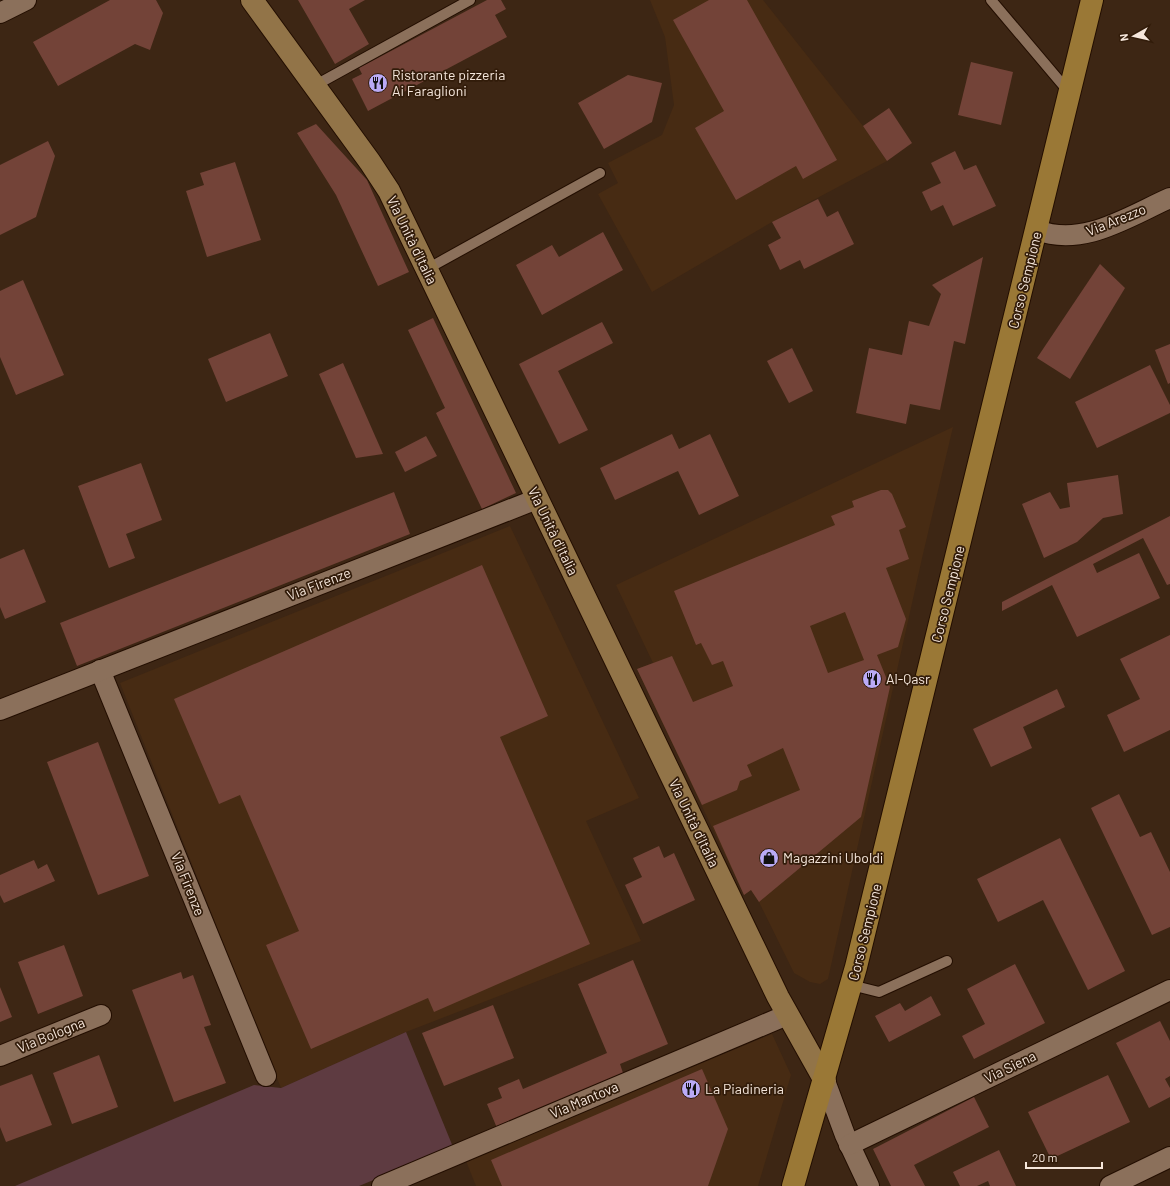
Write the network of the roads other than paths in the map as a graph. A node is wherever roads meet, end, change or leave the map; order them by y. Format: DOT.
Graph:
graph roads {
  1 [pos="26,0"];
  2 [pos="252,0"];
  3 [pos="470,0"];
  4 [pos="991,0"];
  5 [pos="1092,0"];
  6 [pos="0,13"];
  7 [pos="314,86"];
  8 [pos="1070,93"];
  9 [pos="600,173"];
  10 [pos="1170,198"];
  11 [pos="1037,230"];
  12 [pos="426,269"];
  13 [pos="538,499"];
  14 [pos="100,670"];
  15 [pos="0,710"];
  16 [pos="947,961"];
  17 [pos="851,985"];
  18 [pos="1170,990"];
  19 [pos="101,1015"];
  20 [pos="787,1015"];
  21 [pos="0,1056"];
  22 [pos="266,1076"];
  23 [pos="825,1081"];
  24 [pos="849,1144"];
  25 [pos="1170,1157"];
  26 [pos="382,1186"];
  27 [pos="793,1186"];
  28 [pos="869,1186"];
  29 [pos="1110,1186"];
  1 -- 6 [label="street"];
  2 -- 7 [label="street, Via Unità d'Italia"];
  3 -- 7 [label="lane"];
  4 -- 8 [label="lane"];
  5 -- 8 [label="main road, Corso Sempione"];
  7 -- 12 [label="street, Via Unità d'Italia"];
  8 -- 11 [label="main road, Corso Sempione"];
  9 -- 12 [label="lane"];
  10 -- 11 [label="street, Via Arezzo"];
  11 -- 17 [label="main road, Corso Sempione"];
  12 -- 13 [label="street, Via Unità d'Italia"];
  13 -- 14 [label="street, Via Firenze"];
  13 -- 20 [label="street, Via Unità d'Italia"];
  14 -- 15 [label="street, Via Firenze"];
  14 -- 22 [label="street, Via Firenze"];
  16 -- 17 [label="lane"];
  17 -- 23 [label="main road, Corso Sempione"];
  18 -- 24 [label="street, Via Siena"];
  19 -- 21 [label="street, Via Bologna"];
  20 -- 23 [label="street, Via Unità d'Italia"];
  20 -- 26 [label="street, Via Mantova"];
  23 -- 24 [label="street"];
  23 -- 27 [label="main road, Corso Sempione"];
  24 -- 28 [label="street"];
  25 -- 29 [label="street"];
}
